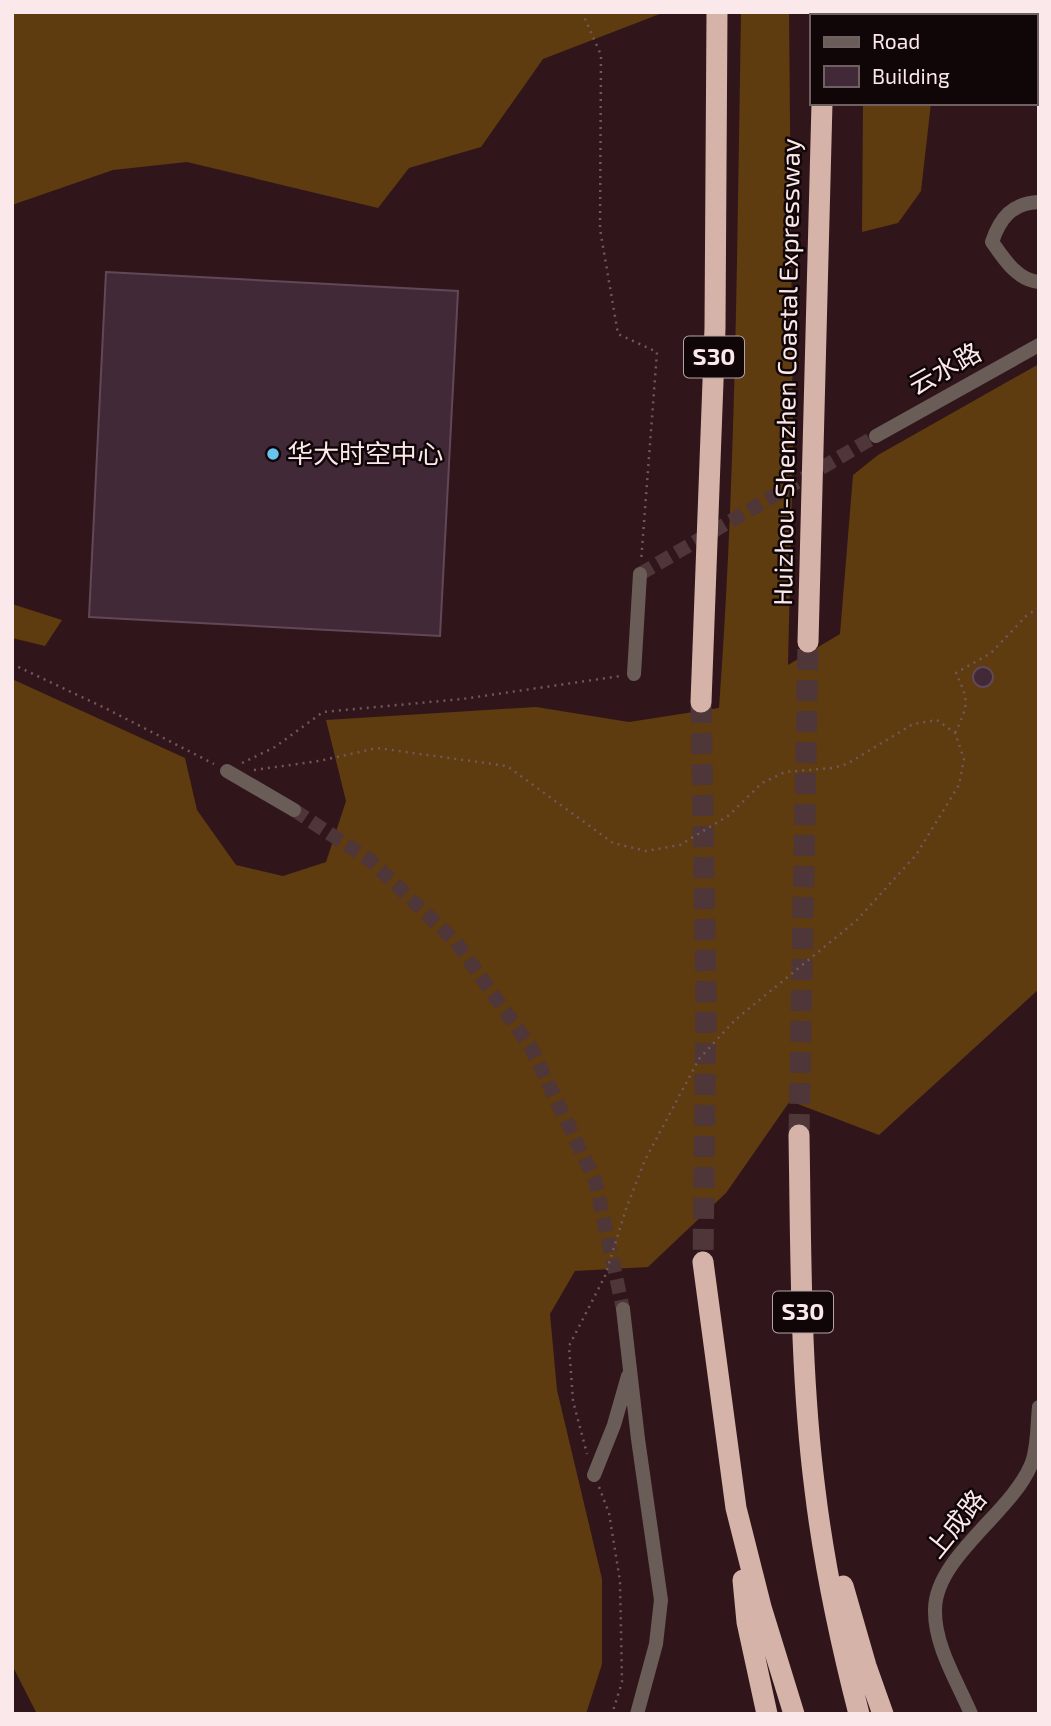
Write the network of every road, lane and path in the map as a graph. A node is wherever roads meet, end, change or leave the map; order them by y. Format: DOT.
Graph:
graph roads {
  1 [pos="582,12"];
  2 [pos="717,12"];
  3 [pos="821,105"];
  4 [pos="1039,201"];
  5 [pos="1039,282"];
  6 [pos="1039,345"];
  7 [pos="876,436"];
  8 [pos="640,574"];
  9 [pos="1039,608"];
  10 [pos="808,642"];
  11 [pos="12,664"];
  12 [pos="634,674"];
  13 [pos="701,702"];
  14 [pos="955,733"];
  15 [pos="255,769"];
  16 [pos="227,771"];
  17 [pos="294,810"];
  18 [pos="799,1135"];
  19 [pos="703,1262"];
  20 [pos="623,1310"];
  21 [pos="630,1368"];
  22 [pos="1039,1407"];
  23 [pos="594,1475"];
  24 [pos="815,1490"];
  25 [pos="736,1508"];
  26 [pos="612,1714"];
  27 [pos="637,1714"];
  28 [pos="767,1714"];
  29 [pos="794,1714"];
  30 [pos="859,1714"];
  31 [pos="883,1714"];
  32 [pos="971,1714"];
  1 -- 8 [label="path"];
  2 -- 13 [label="highway, S30"];
  3 -- 10 [label="highway, Huizhou-Shenzhen Coastal Expressway"];
  4 -- 5 [label="street"];
  6 -- 7 [label="street, 云水路"];
  8 -- 12 [label="street"];
  9 -- 14 [label="path"];
  11 -- 16 [label="path"];
  12 -- 16 [label="path"];
  14 -- 15 [label="path"];
  14 -- 23 [label="path"];
  16 -- 17 [label="street"];
  18 -- 24 [label="highway, S30"];
  19 -- 25 [label="highway"];
  20 -- 21 [label="street"];
  21 -- 23 [label="street"];
  21 -- 27 [label="street"];
  22 -- 32 [label="street, 上成路"];
  23 -- 26 [label="path"];
  24 -- 30 [label="highway, S30"];
  24 -- 31 [label="highway"];
  25 -- 28 [label="highway"];
  25 -- 29 [label="highway"];
}
